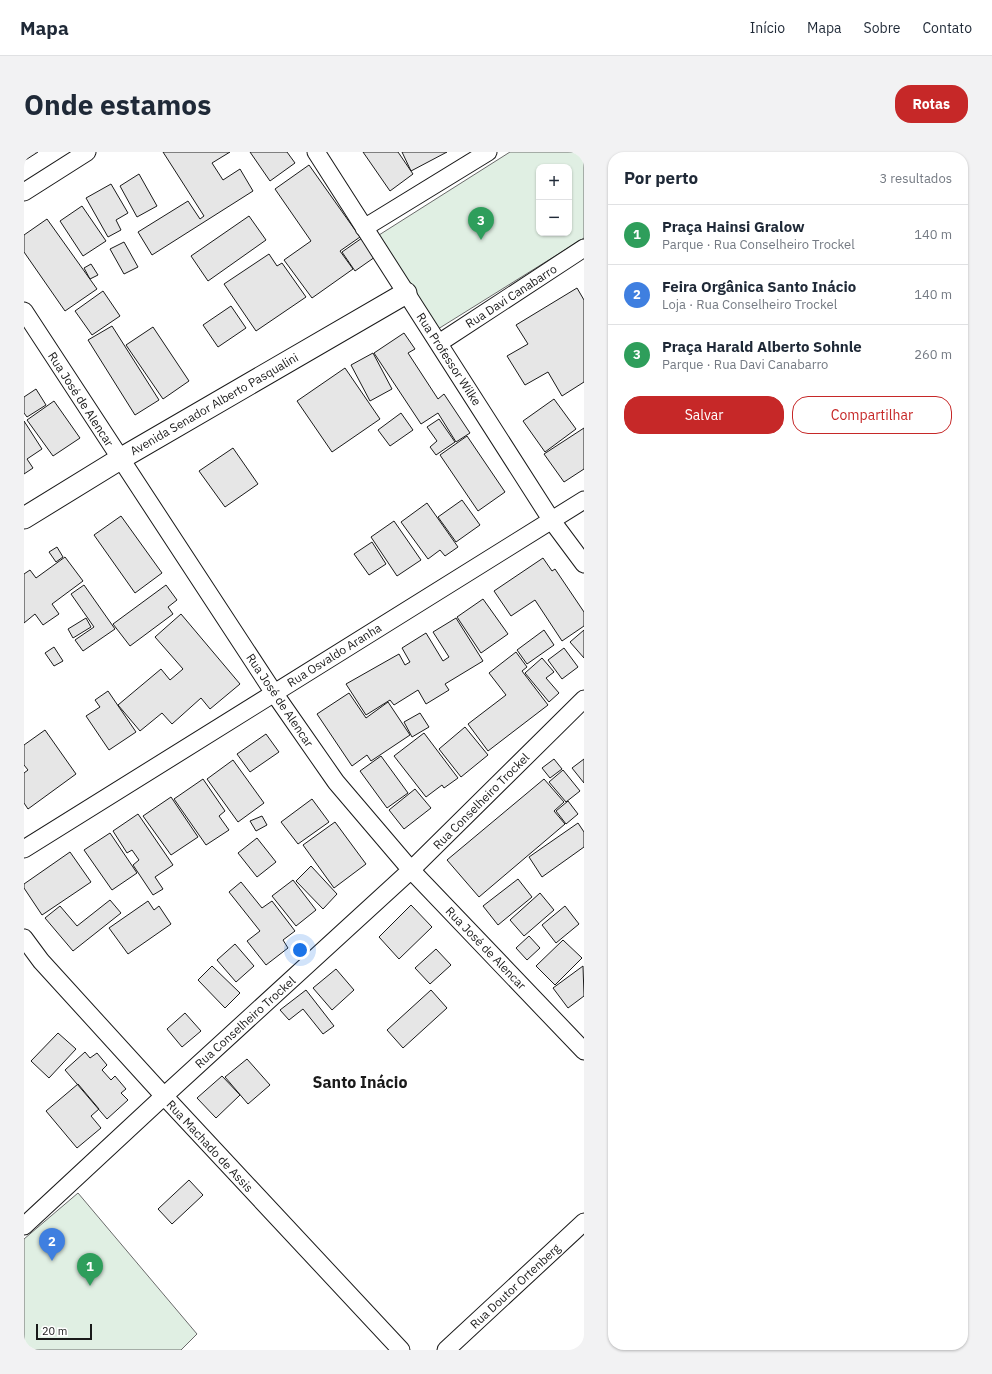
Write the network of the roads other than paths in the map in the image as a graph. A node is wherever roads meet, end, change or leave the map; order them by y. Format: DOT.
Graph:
graph roads {
  1 [pos="87,152"];
  2 [pos="316,152"];
  3 [pos="488,152"];
  4 [pos="24,192"];
  5 [pos="364,228"];
  6 [pos="584,248"];
  7 [pos="406,293"];
  8 [pos="24,311"];
  9 [pos="439,343"];
  10 [pos="120,459"];
  11 [pos="584,500"];
  12 [pos="24,518"];
  13 [pos="552,521"];
  14 [pos="584,564"];
  15 [pos="274,693"];
  16 [pos="584,699"];
  17 [pos="24,849"];
  18 [pos="412,870"];
  19 [pos="24,938"];
  20 [pos="584,1051"];
  21 [pos="164,1096"];
  22 [pos="584,1222"];
  23 [pos="24,1226"];
  24 [pos="402,1350"];
  25 [pos="446,1350"];
  1 -- 4 [label="street"];
  2 -- 5 [label="street, Rua Professor Wilke"];
  3 -- 5 [label="street"];
  5 -- 7 [label="street, Rua Professor Wilke"];
  6 -- 9 [label="street, Rua Davi Canabarro"];
  7 -- 9 [label="street, Rua Professor Wilke"];
  7 -- 10 [label="street, Avenida Senador Alberto Pasqualini"];
  8 -- 10 [label="street, Rua José de Alencar"];
  9 -- 13 [label="street, Rua Professor Wilke"];
  10 -- 12 [label="street, Avenida Senador Alberto Pasqualini"];
  10 -- 15 [label="street, Rua José de Alencar"];
  11 -- 13 [label="street, Rua Osvaldo Aranha"];
  13 -- 14 [label="street, Rua Professor Wilke"];
  13 -- 15 [label="street, Rua Osvaldo Aranha"];
  15 -- 17 [label="street, Rua Osvaldo Aranha"];
  15 -- 18 [label="street, Rua José de Alencar"];
  16 -- 18 [label="street, Rua Conselheiro Trockel"];
  18 -- 20 [label="street, Rua José de Alencar"];
  18 -- 21 [label="street, Rua Conselheiro Trockel"];
  19 -- 21 [label="street, Rua Machado de Assis"];
  21 -- 23 [label="street, Rua Conselheiro Trockel"];
  21 -- 24 [label="street, Rua Machado de Assis"];
  22 -- 25 [label="street, Rua Doutor Ortenberg"];
}
